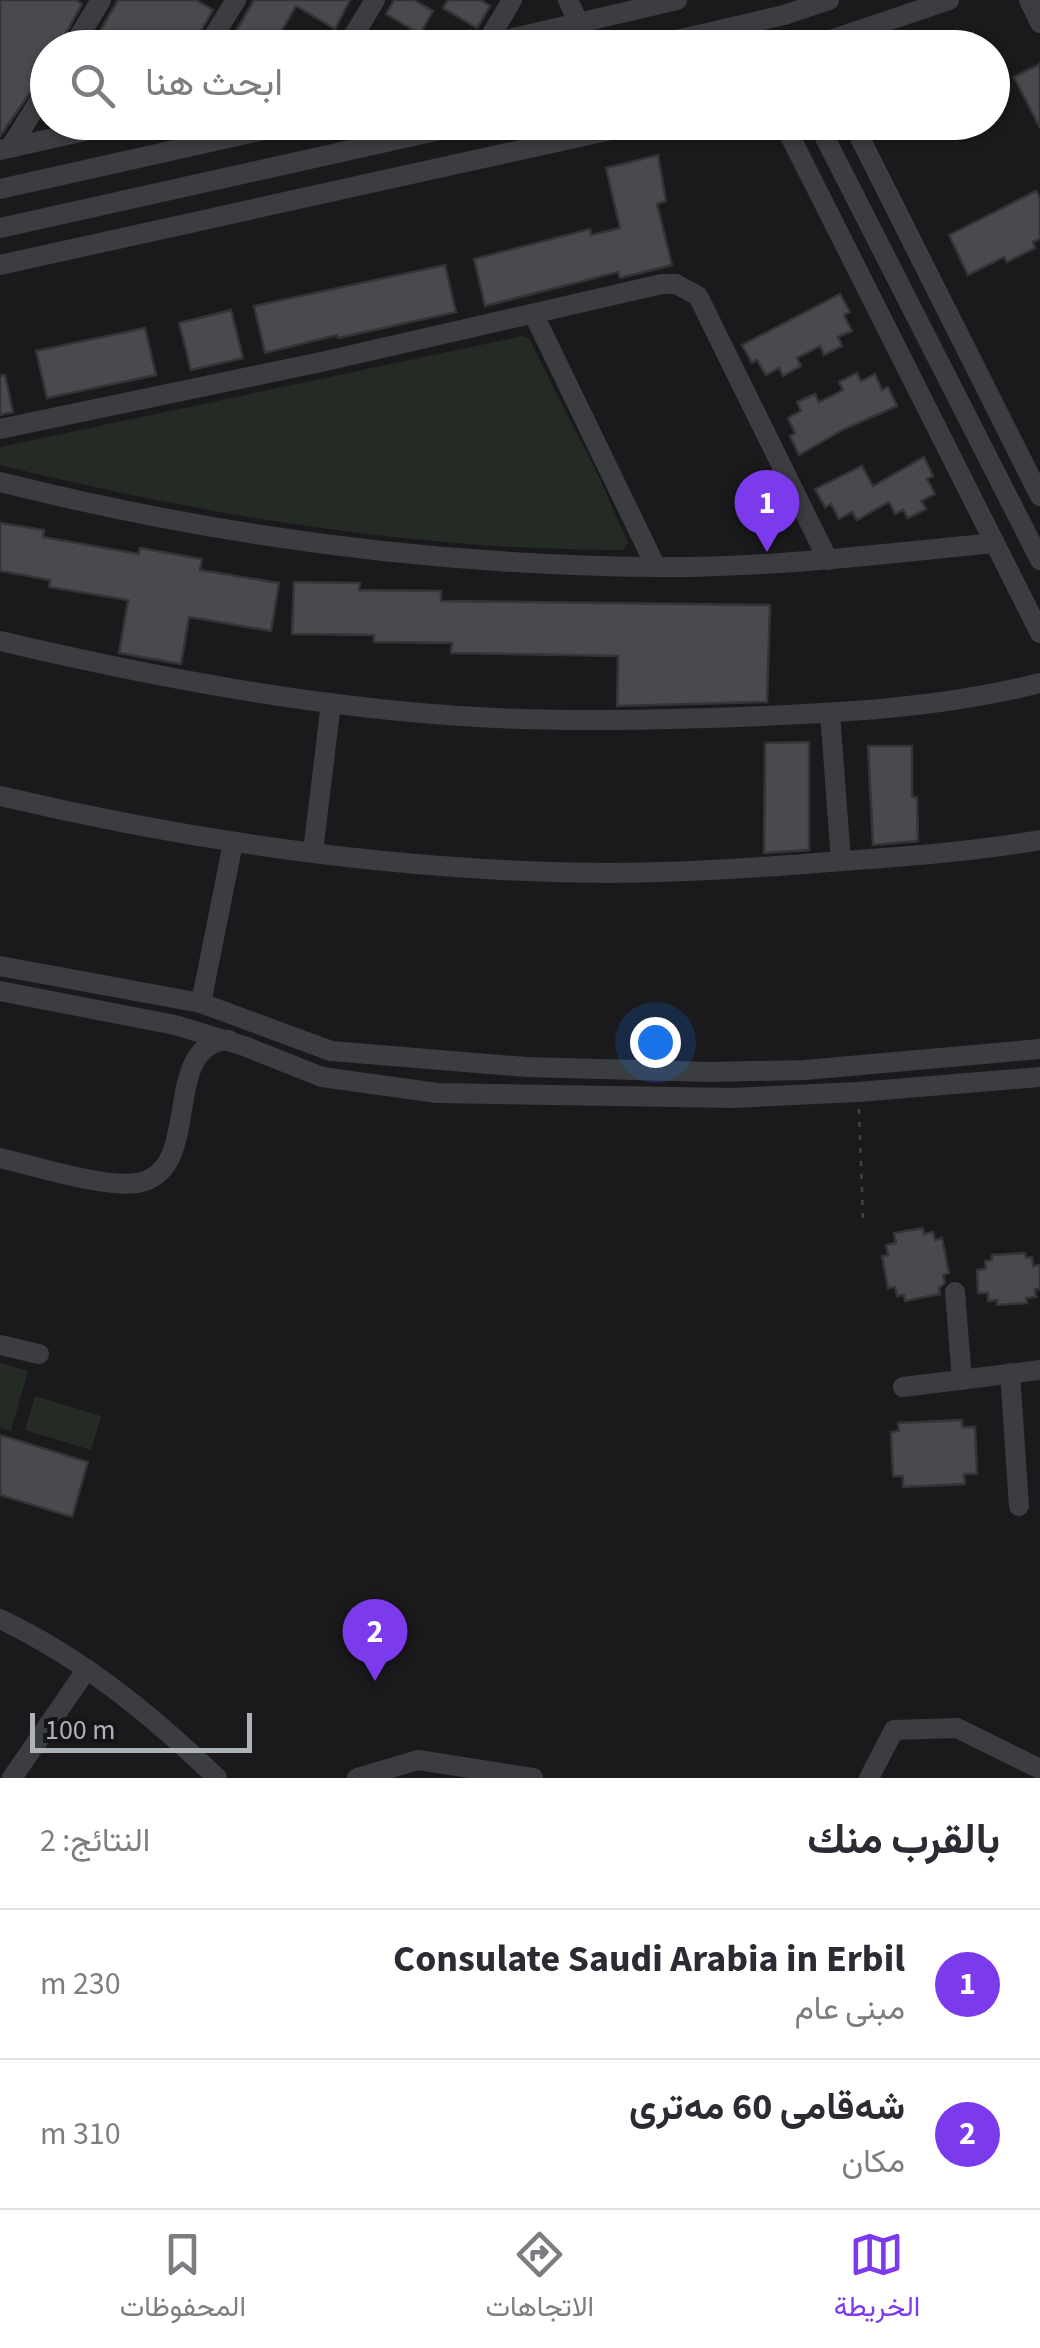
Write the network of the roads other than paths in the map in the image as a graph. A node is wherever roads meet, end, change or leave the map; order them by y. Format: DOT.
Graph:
graph roads {
  1 [pos="101,0"];
  2 [pos="236,0"];
  3 [pos="375,0"];
  4 [pos="512,0"];
  5 [pos="568,0"];
  6 [pos="677,0"];
  7 [pos="829,0"];
  8 [pos="949,0"];
  9 [pos="1029,0"];
  10 [pos="579,24"];
  11 [pos="1040,24"];
  12 [pos="83,30"];
  13 [pos="217,30"];
  14 [pos="357,30"];
  15 [pos="490,30"];
  16 [pos="551,30"];
  17 [pos="722,30"];
  18 [pos="862,30"];
  19 [pos="30,113"];
  20 [pos="45,140"];
  21 [pos="220,140"];
  22 [pos="277,140"];
  23 [pos="397,140"];
  24 [pos="566,140"];
  25 [pos="792,140"];
  26 [pos="826,140"];
  27 [pos="861,140"];
  28 [pos="5,149"];
  29 [pos="282,166"];
  30 [pos="0,189"];
  31 [pos="0,228"];
  32 [pos="0,265"];
  33 [pos="534,314"];
  34 [pos="0,429"];
  35 [pos="0,482"];
  36 [pos="1040,496"];
  37 [pos="995,544"];
  38 [pos="828,560"];
  39 [pos="1040,560"];
  40 [pos="656,567"];
  41 [pos="1040,633"];
  42 [pos="0,640"];
  43 [pos="1040,683"];
  44 [pos="332,703"];
  45 [pos="830,714"];
  46 [pos="0,796"];
  47 [pos="1040,840"];
  48 [pos="233,843"];
  49 [pos="313,852"];
  50 [pos="840,862"];
  51 [pos="0,966"];
  52 [pos="0,992"];
  53 [pos="201,1003"];
  54 [pos="166,1023"];
  55 [pos="229,1040"];
  56 [pos="1040,1049"];
  57 [pos="370,1053"];
  58 [pos="490,1064"];
  59 [pos="1040,1077"];
  60 [pos="370,1084"];
  61 [pos="485,1093"];
  62 [pos="182,1106"];
  63 [pos="0,1158"];
  64 [pos="955,1292"];
  65 [pos="0,1345"];
  66 [pos="39,1354"];
  67 [pos="1040,1370"];
  68 [pos="1010,1374"];
  69 [pos="962,1380"];
  70 [pos="904,1387"];
  71 [pos="1020,1506"];
  72 [pos="0,1619"];
  73 [pos="88,1670"];
  74 [pos="1040,1769"];
  75 [pos="12,1778"];
  76 [pos="216,1778"];
  77 [pos="357,1778"];
  78 [pos="533,1778"];
  79 [pos="869,1778"];
  1 -- 12 [label="street"];
  2 -- 13 [label="street"];
  3 -- 14 [label="street"];
  4 -- 15 [label="street"];
  5 -- 10 [label="street"];
  6 -- 10 [label="street"];
  7 -- 17 [label="street"];
  8 -- 18 [label="street"];
  9 -- 11 [label="street"];
  10 -- 16 [label="street"];
  19 -- 28 [label="street"];
  20 -- 28 [label="street"];
  21 -- 30 [label="street"];
  22 -- 29 [label="street"];
  23 -- 29 [label="street"];
  24 -- 32 [label="street"];
  25 -- 37 [label="street"];
  26 -- 39 [label="street"];
  27 -- 36 [label="street"];
  29 -- 31 [label="street"];
  33 -- 34 [label="street"];
  33 -- 38 [label="street"];
  33 -- 40 [label="street"];
  35 -- 40 [label="street"];
  37 -- 38 [label="street"];
  37 -- 41 [label="street"];
  38 -- 40 [label="street"];
  42 -- 44 [label="street"];
  43 -- 45 [label="street"];
  44 -- 45 [label="street"];
  44 -- 49 [label="street"];
  45 -- 50 [label="street"];
  46 -- 48 [label="street"];
  47 -- 50 [label="street"];
  48 -- 49 [label="street"];
  48 -- 53 [label="street"];
  49 -- 50 [label="street"];
  51 -- 53 [label="street"];
  52 -- 54 [label="street"];
  53 -- 57 [label="street"];
  54 -- 55 [label="street"];
  54 -- 62 [label="street"];
  55 -- 60 [label="street"];
  55 -- 62 [label="street"];
  56 -- 58 [label="street"];
  57 -- 58 [label="street"];
  57 -- 60 [label="street"];
  58 -- 61 [label="street"];
  59 -- 61 [label="street"];
  60 -- 61 [label="street"];
  62 -- 63 [label="street"];
  64 -- 69 [label="street"];
  65 -- 66 [label="street"];
  67 -- 68 [label="street"];
  68 -- 69 [label="street"];
  68 -- 71 [label="street"];
  69 -- 70 [label="street"];
  72 -- 73 [label="street"];
  73 -- 75 [label="street"];
  73 -- 76 [label="street"];
  74 -- 79 [label="street"];
  77 -- 78 [label="street"];
}
